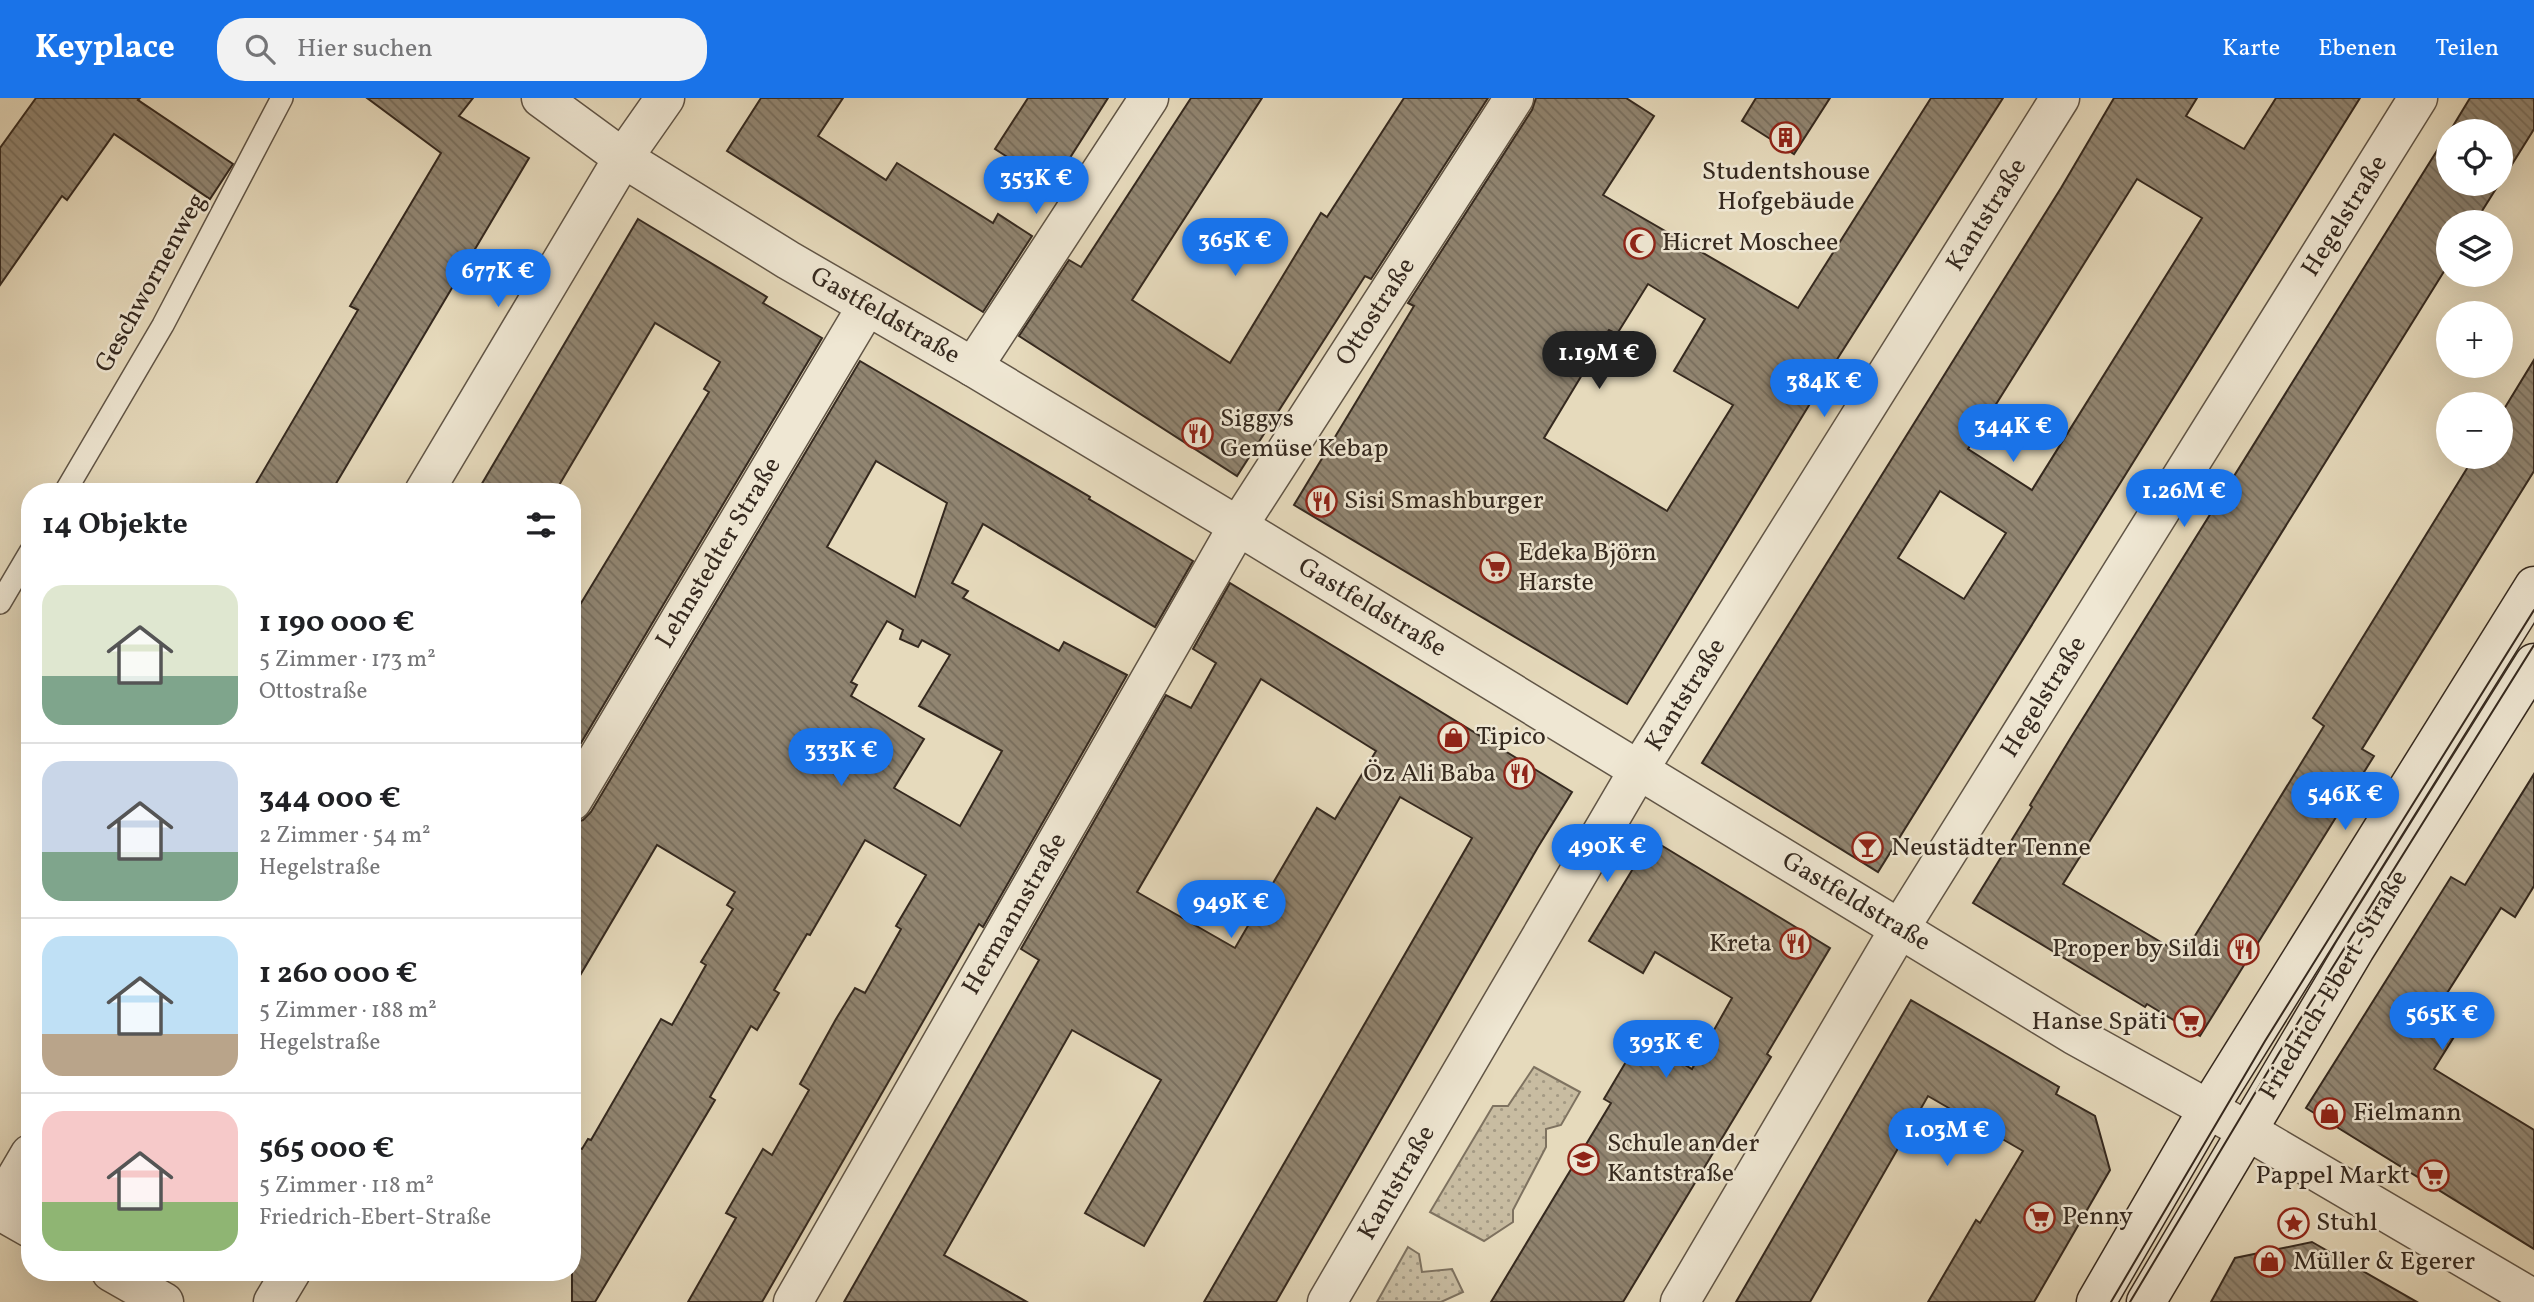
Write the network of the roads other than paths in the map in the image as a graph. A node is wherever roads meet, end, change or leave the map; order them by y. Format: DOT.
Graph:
graph roads {
  1 [pos="282,98"];
  2 [pos="541,98"];
  3 [pos="665,98"];
  4 [pos="1149,98"];
  5 [pos="1514,98"];
  6 [pos="2060,98"];
  7 [pos="2418,98"];
  8 [pos="623,158"];
  9 [pos="867,306"];
  10 [pos="973,367"];
  11 [pos="70,483"];
  12 [pos="429,483"];
  13 [pos="1238,526"];
  14 [pos="21,567"];
  15 [pos="2534,586"];
  16 [pos="0,603"];
  17 [pos="2534,663"];
  18 [pos="1638,771"];
  19 [pos="581,786"];
  20 [pos="1900,928"];
  21 [pos="2208,1109"];
  22 [pos="2246,1130"];
  23 [pos="21,1169"];
  24 [pos="0,1205"];
  25 [pos="0,1211"];
  26 [pos="21,1222"];
  27 [pos="127,1281"];
  28 [pos="286,1281"];
  29 [pos="2534,1299"];
  30 [pos="164,1302"];
  31 [pos="273,1302"];
  32 [pos="793,1302"];
  33 [pos="1328,1302"];
  34 [pos="1680,1302"];
  35 [pos="2096,1302"];
  36 [pos="2146,1302"];
  1 -- 11 [label="lane, Geschwornenweg"];
  2 -- 8 [label="street, Gastfeldstraße"];
  3 -- 8 [label="street"];
  4 -- 10 [label="street"];
  5 -- 13 [label="street, Ottostraße"];
  6 -- 18 [label="street, Kantstraße"];
  7 -- 20 [label="street, Hegelstraße"];
  8 -- 9 [label="street, Gastfeldstraße"];
  8 -- 12 [label="street"];
  9 -- 10 [label="street, Gastfeldstraße"];
  9 -- 19 [label="street, Lehnstedter Straße"];
  10 -- 13 [label="street, Gastfeldstraße"];
  13 -- 18 [label="street, Gastfeldstraße"];
  13 -- 32 [label="street, Hermannstraße"];
  14 -- 16 [label="lane"];
  15 -- 21 [label="street, Friedrich-Ebert-Straße"];
  17 -- 22 [label="street, Friedrich-Ebert-Straße"];
  18 -- 20 [label="street, Gastfeldstraße"];
  18 -- 33 [label="street, Kantstraße"];
  20 -- 21 [label="street, Gastfeldstraße"];
  20 -- 34 [label="street, Hegelstraße"];
  21 -- 22 [label="street, Friedrich-Ebert-Straße"];
  21 -- 35 [label="street, Friedrich-Ebert-Straße"];
  22 -- 29 [label="street"];
  22 -- 36 [label="street, Friedrich-Ebert-Straße"];
  23 -- 24 [label="street"];
  25 -- 26 [label="street"];
  27 -- 30 [label="street"];
  28 -- 31 [label="street"];
}
